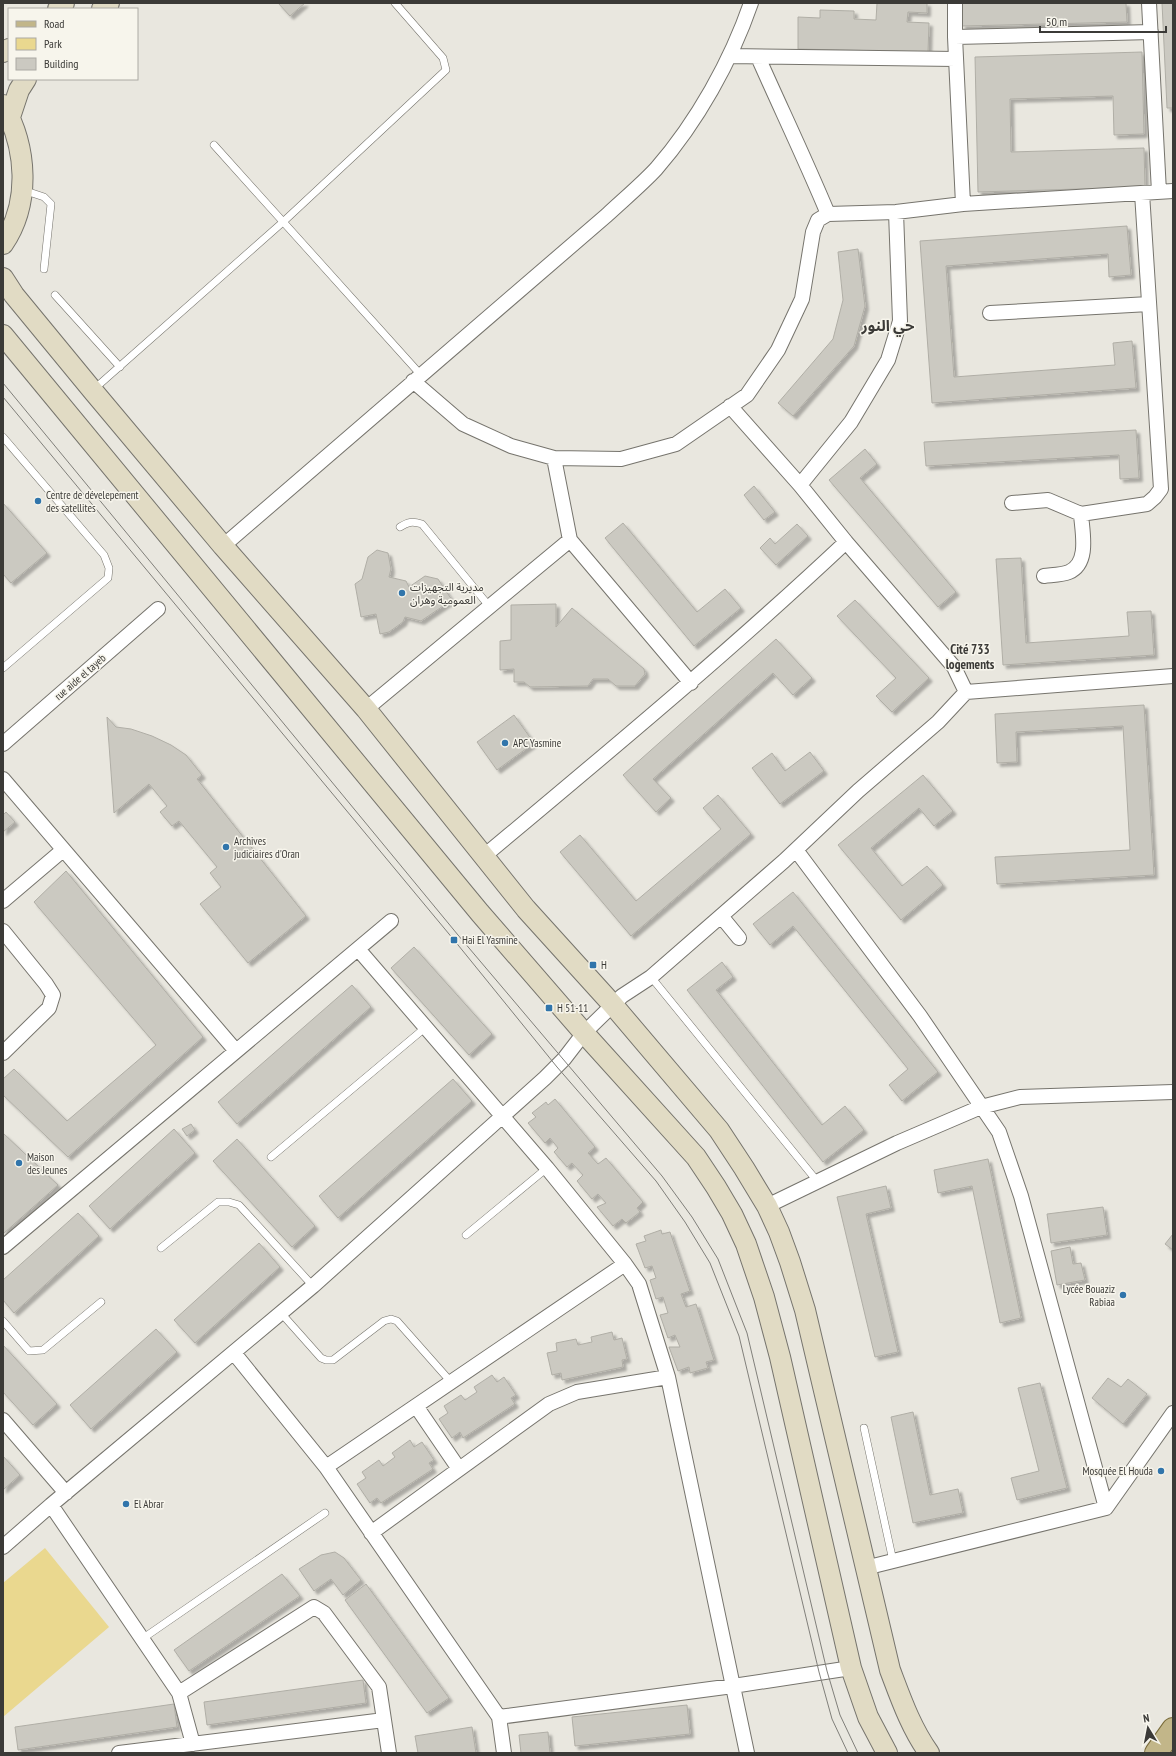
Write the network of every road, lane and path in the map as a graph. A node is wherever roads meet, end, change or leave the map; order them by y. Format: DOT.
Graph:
graph roads {
  1 [pos="395,3"];
  2 [pos="751,3"];
  3 [pos="955,3"];
  4 [pos="1149,3"];
  5 [pos="1151,32"];
  6 [pos="955,37"];
  7 [pos="729,56"];
  8 [pos="758,57"];
  9 [pos="956,59"];
  10 [pos="25,80"];
  11 [pos="6,111"];
  12 [pos="214,146"];
  13 [pos="22,190"];
  14 [pos="1173,190"];
  15 [pos="1159,192"];
  16 [pos="1142,193"];
  17 [pos="963,204"];
  18 [pos="896,212"];
  19 [pos="828,214"];
  20 [pos="283,222"];
  21 [pos="3,244"];
  22 [pos="44,269"];
  23 [pos="3,278"];
  24 [pos="55,295"];
  25 [pos="1149,304"];
  26 [pos="990,313"];
  27 [pos="3,336"];
  28 [pos="120,366"];
  29 [pos="417,378"];
  30 [pos="93,391"];
  31 [pos="730,406"];
  32 [pos="3,437"];
  33 [pos="554,458"];
  34 [pos="800,485"];
  35 [pos="1012,503"];
  36 [pos="1081,514"];
  37 [pos="400,527"];
  38 [pos="570,540"];
  39 [pos="846,542"];
  40 [pos="223,546"];
  41 [pos="1044,576"];
  42 [pos="490,606"];
  43 [pos="158,609"];
  44 [pos="3,668"];
  45 [pos="1173,676"];
  46 [pos="691,682"];
  47 [pos="966,692"];
  48 [pos="366,709"];
  49 [pos="3,744"];
  50 [pos="3,779"];
  51 [pos="63,850"];
  52 [pos="796,850"];
  53 [pos="483,857"];
  54 [pos="3,901"];
  55 [pos="721,916"];
  56 [pos="391,921"];
  57 [pos="3,931"];
  58 [pos="739,938"];
  59 [pos="358,949"];
  60 [pos="651,977"];
  61 [pos="613,1005"];
  62 [pos="426,1027"];
  63 [pos="584,1033"];
  64 [pos="236,1051"];
  65 [pos="3,1053"];
  66 [pos="1173,1092"];
  67 [pos="982,1106"];
  68 [pos="502,1117"];
  69 [pos="271,1157"];
  70 [pos="546,1168"];
  71 [pos="817,1181"];
  72 [pos="767,1206"];
  73 [pos="466,1235"];
  74 [pos="3,1248"];
  75 [pos="161,1248"];
  76 [pos="625,1264"];
  77 [pos="313,1286"];
  78 [pos="101,1302"];
  79 [pos="281,1313"];
  80 [pos="3,1321"];
  81 [pos="234,1353"];
  82 [pos="668,1377"];
  83 [pos="451,1382"];
  84 [pos="416,1406"];
  85 [pos="1173,1413"];
  86 [pos="3,1420"];
  87 [pos="864,1428"];
  88 [pos="326,1467"];
  89 [pos="459,1469"];
  90 [pos="66,1493"];
  91 [pos="51,1505"];
  92 [pos="1106,1508"];
  93 [pos="324,1513"];
  94 [pos="371,1533"];
  95 [pos="5,1543"];
  96 [pos="893,1561"];
  97 [pos="865,1568"];
  98 [pos="142,1639"];
  99 [pos="851,1668"];
  100 [pos="733,1686"];
  101 [pos="179,1693"];
  102 [pos="499,1717"];
  103 [pos="384,1720"];
  104 [pos="1173,1729"];
  105 [pos="193,1744"];
  106 [pos="119,1753"];
  107 [pos="389,1753"];
  108 [pos="504,1753"];
  109 [pos="747,1753"];
  110 [pos="887,1753"];
  111 [pos="929,1753"];
  112 [pos="1156,1753"];
  1 -- 20 [label="lane"];
  2 -- 7 [label="street"];
  3 -- 6 [label="street"];
  4 -- 5 [label="street"];
  5 -- 6 [label="street"];
  5 -- 15 [label="street"];
  6 -- 9 [label="street"];
  7 -- 8 [label="street"];
  7 -- 29 [label="street"];
  8 -- 9 [label="street"];
  8 -- 19 [label="street"];
  9 -- 17 [label="street"];
  10 -- 11 [label="main road"];
  11 -- 13 [label="main road"];
  12 -- 20 [label="lane"];
  13 -- 21 [label="main road"];
  13 -- 22 [label="lane"];
  14 -- 15 [label="street"];
  15 -- 16 [label="street"];
  16 -- 17 [label="street"];
  16 -- 25 [label="street"];
  17 -- 18 [label="street"];
  18 -- 19 [label="street"];
  18 -- 34 [label="street"];
  19 -- 31 [label="street"];
  20 -- 28 [label="lane"];
  20 -- 29 [label="lane"];
  23 -- 30 [label="main road"];
  24 -- 28 [label="lane"];
  25 -- 26 [label="street"];
  25 -- 36 [label="street"];
  27 -- 63 [label="main road"];
  28 -- 30 [label="lane"];
  29 -- 33 [label="street"];
  29 -- 40 [label="street"];
  30 -- 40 [label="main road"];
  31 -- 33 [label="street"];
  31 -- 34 [label="street"];
  32 -- 44 [label="lane"];
  33 -- 38 [label="street"];
  34 -- 39 [label="street"];
  35 -- 36 [label="street"];
  36 -- 41 [label="street"];
  37 -- 42 [label="lane"];
  38 -- 42 [label="street"];
  38 -- 46 [label="street"];
  39 -- 46 [label="street"];
  39 -- 47 [label="street"];
  40 -- 48 [label="main road"];
  42 -- 48 [label="street"];
  43 -- 49 [label="street, rue aide el tayeb"];
  45 -- 47 [label="street"];
  46 -- 53 [label="street"];
  47 -- 52 [label="street"];
  48 -- 53 [label="main road"];
  50 -- 51 [label="street"];
  51 -- 54 [label="street"];
  51 -- 64 [label="street"];
  52 -- 55 [label="street"];
  52 -- 67 [label="street"];
  53 -- 61 [label="main road"];
  55 -- 58 [label="street"];
  55 -- 60 [label="street"];
  56 -- 59 [label="street"];
  57 -- 65 [label="street"];
  59 -- 62 [label="street"];
  59 -- 64 [label="street"];
  60 -- 61 [label="street"];
  60 -- 71 [label="lane"];
  61 -- 63 [label="street"];
  61 -- 72 [label="main road"];
  62 -- 68 [label="street"];
  62 -- 69 [label="lane"];
  63 -- 68 [label="street"];
  63 -- 99 [label="main road"];
  64 -- 74 [label="street"];
  66 -- 67 [label="street"];
  67 -- 71 [label="street"];
  67 -- 92 [label="street"];
  68 -- 70 [label="street"];
  68 -- 77 [label="street"];
  70 -- 73 [label="lane"];
  70 -- 76 [label="street"];
  71 -- 72 [label="street"];
  72 -- 97 [label="main road"];
  75 -- 77 [label="lane"];
  76 -- 82 [label="street"];
  76 -- 83 [label="street"];
  77 -- 79 [label="street"];
  78 -- 80 [label="lane"];
  79 -- 81 [label="street"];
  79 -- 83 [label="lane"];
  81 -- 88 [label="street"];
  81 -- 90 [label="street"];
  82 -- 89 [label="street"];
  82 -- 100 [label="street"];
  83 -- 84 [label="street"];
  84 -- 88 [label="street"];
  84 -- 89 [label="street"];
  85 -- 92 [label="street"];
  86 -- 90 [label="street"];
  87 -- 96 [label="lane"];
  88 -- 94 [label="street"];
  89 -- 94 [label="street"];
  90 -- 91 [label="street"];
  91 -- 95 [label="street"];
  91 -- 98 [label="street"];
  92 -- 96 [label="street"];
  93 -- 98 [label="lane"];
  94 -- 102 [label="street"];
  96 -- 97 [label="street"];
  97 -- 111 [label="main road"];
  98 -- 101 [label="street"];
  99 -- 100 [label="street"];
  99 -- 110 [label="main road"];
  100 -- 102 [label="street"];
  100 -- 109 [label="street"];
  101 -- 103 [label="street"];
  101 -- 105 [label="street"];
  102 -- 108 [label="street"];
  103 -- 105 [label="street"];
  103 -- 107 [label="street"];
  104 -- 112 [label="main road"];
  105 -- 106 [label="street"];
}
